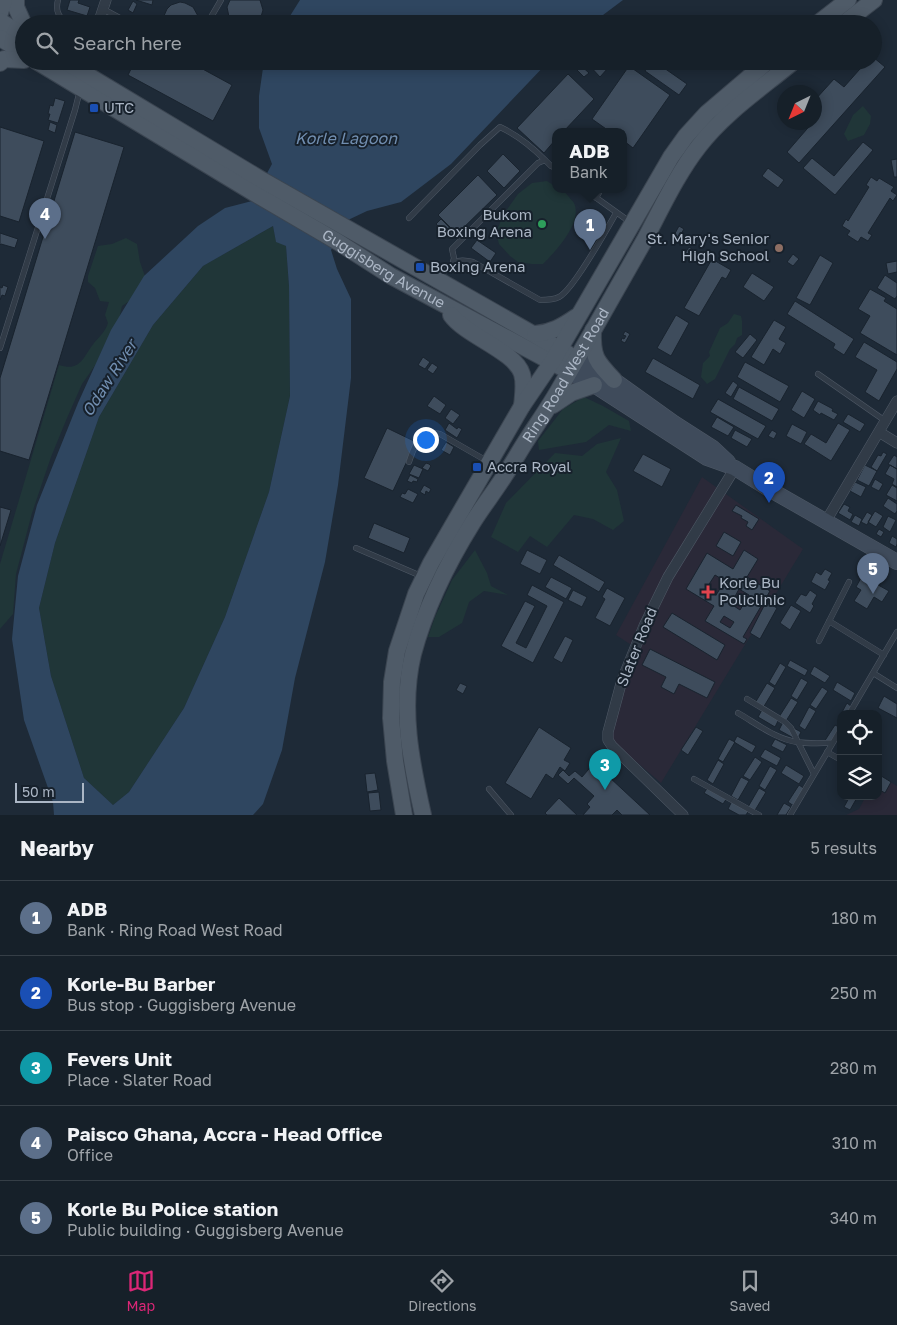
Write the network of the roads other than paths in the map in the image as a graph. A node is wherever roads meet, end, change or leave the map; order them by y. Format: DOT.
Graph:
graph roads {
  1 [pos="4,0"];
  2 [pos="16,0"];
  3 [pos="58,0"];
  4 [pos="221,0"];
  5 [pos="848,0"];
  6 [pos="874,0"];
  7 [pos="105,5"];
  8 [pos="0,13"];
  9 [pos="20,15"];
  10 [pos="59,15"];
  11 [pos="119,15"];
  12 [pos="213,15"];
  13 [pos="829,15"];
  14 [pos="855,15"];
  15 [pos="0,21"];
  16 [pos="15,30"];
  17 [pos="0,38"];
  18 [pos="15,47"];
  19 [pos="15,60"];
  20 [pos="0,63"];
  21 [pos="51,70"];
  22 [pos="86,70"];
  23 [pos="757,70"];
  24 [pos="783,70"];
  25 [pos="80,88"];
  26 [pos="545,160"];
  27 [pos="552,166"];
  28 [pos="258,187"];
  29 [pos="589,193"];
  30 [pos="599,193"];
  31 [pos="596,198"];
  32 [pos="616,213"];
  33 [pos="409,218"];
  34 [pos="632,224"];
  35 [pos="342,235"];
  36 [pos="454,262"];
  37 [pos="437,280"];
  38 [pos="415,289"];
  39 [pos="578,316"];
  40 [pos="593,330"];
  41 [pos="535,334"];
  42 [pos="0,348"];
  43 [pos="563,361"];
  44 [pos="818,374"];
  45 [pos="614,380"];
  46 [pos="594,386"];
  47 [pos="897,401"];
  48 [pos="522,406"];
  49 [pos="547,409"];
  50 [pos="884,420"];
  51 [pos="879,432"];
  52 [pos="897,443"];
  53 [pos="409,462"];
  54 [pos="489,463"];
  55 [pos="735,468"];
  56 [pos="826,521"];
  57 [pos="472,522"];
  58 [pos="356,548"];
  59 [pos="897,562"];
  60 [pos="424,577"];
  61 [pos="850,582"];
  62 [pos="829,622"];
  63 [pos="897,632"];
  64 [pos="819,641"];
  65 [pos="884,655"];
  66 [pos="873,674"];
  67 [pos="897,688"];
  68 [pos="747,699"];
  69 [pos="851,710"];
  70 [pos="738,713"];
  71 [pos="837,735"];
  72 [pos="798,742"];
  73 [pos="832,743"];
  74 [pos="827,752"];
  75 [pos="837,758"];
  76 [pos="814,774"];
  77 [pos="694,779"];
  78 [pos="489,789"];
  79 [pos="404,815"];
  80 [pos="423,815"];
  81 [pos="511,815"];
  82 [pos="682,815"];
  83 [pos="759,815"];
  84 [pos="790,815"];
  1 -- 8 [label="main road"];
  2 -- 9 [label="main road"];
  3 -- 10 [label="lane"];
  4 -- 12 [label="lane"];
  5 -- 13 [label="main road"];
  6 -- 14 [label="main road"];
  7 -- 11 [label="lane"];
  15 -- 16 [label="main road"];
  17 -- 18 [label="main road"];
  19 -- 20 [label="main road"];
  21 -- 25 [label="main road, Guggisberg Avenue"];
  22 -- 28 [label="main road, Guggisberg Avenue"];
  23 -- 34 [label="main road, Ring Road West Road"];
  24 -- 40 [label="main road, Ring Road West Road"];
  25 -- 28 [label="main road, Guggisberg Avenue"];
  25 -- 42 [label="lane"];
  26 -- 27 [label="lane"];
  26 -- 33 [label="lane"];
  26 -- 36 [label="lane"];
  28 -- 35 [label="main road, Guggisberg Avenue"];
  29 -- 31 [label="lane"];
  30 -- 31 [label="lane"];
  31 -- 32 [label="lane"];
  32 -- 34 [label="lane"];
  32 -- 36 [label="lane"];
  34 -- 39 [label="main road, Ring Road West Road"];
  35 -- 37 [label="main road, Guggisberg Avenue"];
  35 -- 38 [label="main road, Guggisberg Avenue"];
  36 -- 37 [label="lane"];
  37 -- 41 [label="main road, Guggisberg Avenue"];
  38 -- 43 [label="main road, Guggisberg Avenue"];
  38 -- 48 [label="main road"];
  39 -- 41 [label="main road"];
  39 -- 43 [label="main road, Ring Road West Road"];
  40 -- 43 [label="main road, Ring Road West Road"];
  40 -- 45 [label="main road"];
  41 -- 43 [label="main road, Guggisberg Avenue"];
  43 -- 45 [label="main road, Guggisberg Avenue"];
  43 -- 46 [label="main road, Guggisberg Avenue"];
  43 -- 48 [label="main road, Ring Road West Road"];
  43 -- 49 [label="main road, Ring Road West Road"];
  43 -- 57 [label="main road"];
  44 -- 50 [label="lane"];
  45 -- 55 [label="main road, Guggisberg Avenue"];
  46 -- 49 [label="main road"];
  46 -- 55 [label="main road, Guggisberg Avenue"];
  47 -- 50 [label="street"];
  48 -- 54 [label="main road, Ring Road West Road"];
  49 -- 57 [label="main road, Ring Road West Road"];
  50 -- 51 [label="street"];
  51 -- 52 [label="street"];
  51 -- 56 [label="street"];
  53 -- 54 [label="lane"];
  54 -- 60 [label="main road, Ring Road West Road"];
  55 -- 56 [label="main road, Guggisberg Avenue"];
  55 -- 82 [label="street, Slater Road"];
  56 -- 59 [label="main road, Guggisberg Avenue"];
  57 -- 80 [label="main road, Ring Road West Road"];
  58 -- 60 [label="lane"];
  60 -- 79 [label="main road, Ring Road West Road"];
  61 -- 62 [label="lane"];
  62 -- 64 [label="lane"];
  62 -- 65 [label="lane"];
  63 -- 65 [label="lane"];
  65 -- 66 [label="lane"];
  66 -- 67 [label="lane"];
  66 -- 69 [label="lane"];
  68 -- 72 [label="lane"];
  70 -- 72 [label="lane"];
  71 -- 73 [label="lane"];
  72 -- 73 [label="lane"];
  72 -- 76 [label="lane"];
  73 -- 74 [label="lane"];
  74 -- 75 [label="lane"];
  74 -- 76 [label="lane"];
  76 -- 84 [label="lane"];
  77 -- 83 [label="lane"];
  78 -- 81 [label="lane"];
}
